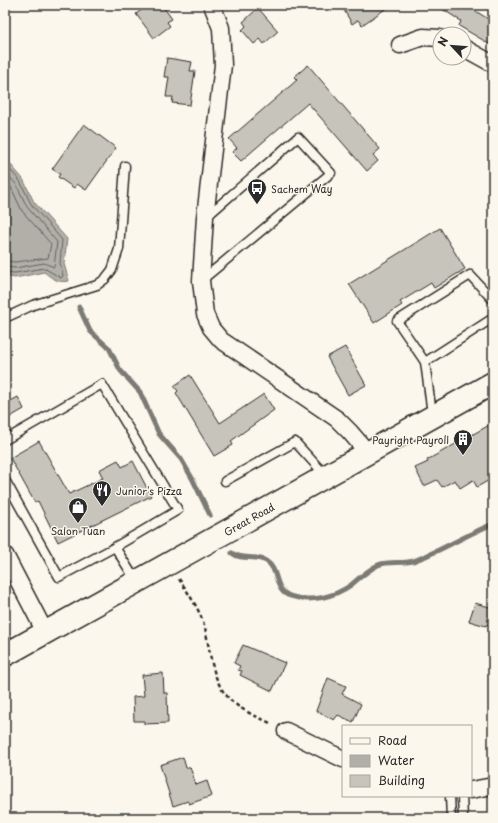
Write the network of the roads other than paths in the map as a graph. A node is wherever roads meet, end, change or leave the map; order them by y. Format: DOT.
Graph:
graph roads {
  1 [pos="212,5"];
  2 [pos="432,38"];
  3 [pos="400,44"];
  4 [pos="472,52"];
  5 [pos="493,64"];
  6 [pos="124,166"];
  7 [pos="205,217"];
  8 [pos="201,281"];
  9 [pos="493,300"];
  10 [pos="5,318"];
  11 [pos="493,318"];
  12 [pos="425,362"];
  13 [pos="493,383"];
  14 [pos="432,417"];
  15 [pos="5,440"];
  16 [pos="368,454"];
  17 [pos="326,477"];
  18 [pos="5,480"];
  19 [pos="225,481"];
  20 [pos="115,547"];
  21 [pos="5,555"];
  22 [pos="10,575"];
  23 [pos="136,582"];
  24 [pos="45,632"];
  25 [pos="5,654"];
  26 [pos="286,731"];
  27 [pos="342,759"];
  28 [pos="493,786"];
  29 [pos="472,790"];
  30 [pos="450,797"];
  31 [pos="462,797"];
  32 [pos="451,818"];
  33 [pos="463,818"];
  1 -- 7 [label="street"];
  2 -- 3 [label="street"];
  4 -- 5 [label="street"];
  6 -- 10 [label="lane"];
  7 -- 8 [label="street"];
  7 -- 8 [label="lane"];
  8 -- 16 [label="street"];
  9 -- 12 [label="lane"];
  11 -- 12 [label="lane"];
  12 -- 14 [label="lane"];
  13 -- 14 [label="main road, Great Road"];
  14 -- 16 [label="main road, Great Road"];
  15 -- 20 [label="lane"];
  16 -- 17 [label="main road, Great Road"];
  17 -- 19 [label="lane"];
  17 -- 23 [label="main road, Great Road"];
  18 -- 20 [label="lane"];
  20 -- 23 [label="lane"];
  21 -- 22 [label="street"];
  22 -- 24 [label="street"];
  23 -- 24 [label="main road, Great Road"];
  24 -- 25 [label="main road, Great Road"];
  26 -- 27 [label="street"];
  28 -- 29 [label="street"];
  30 -- 32 [label="lane"];
  31 -- 33 [label="lane"];
}
